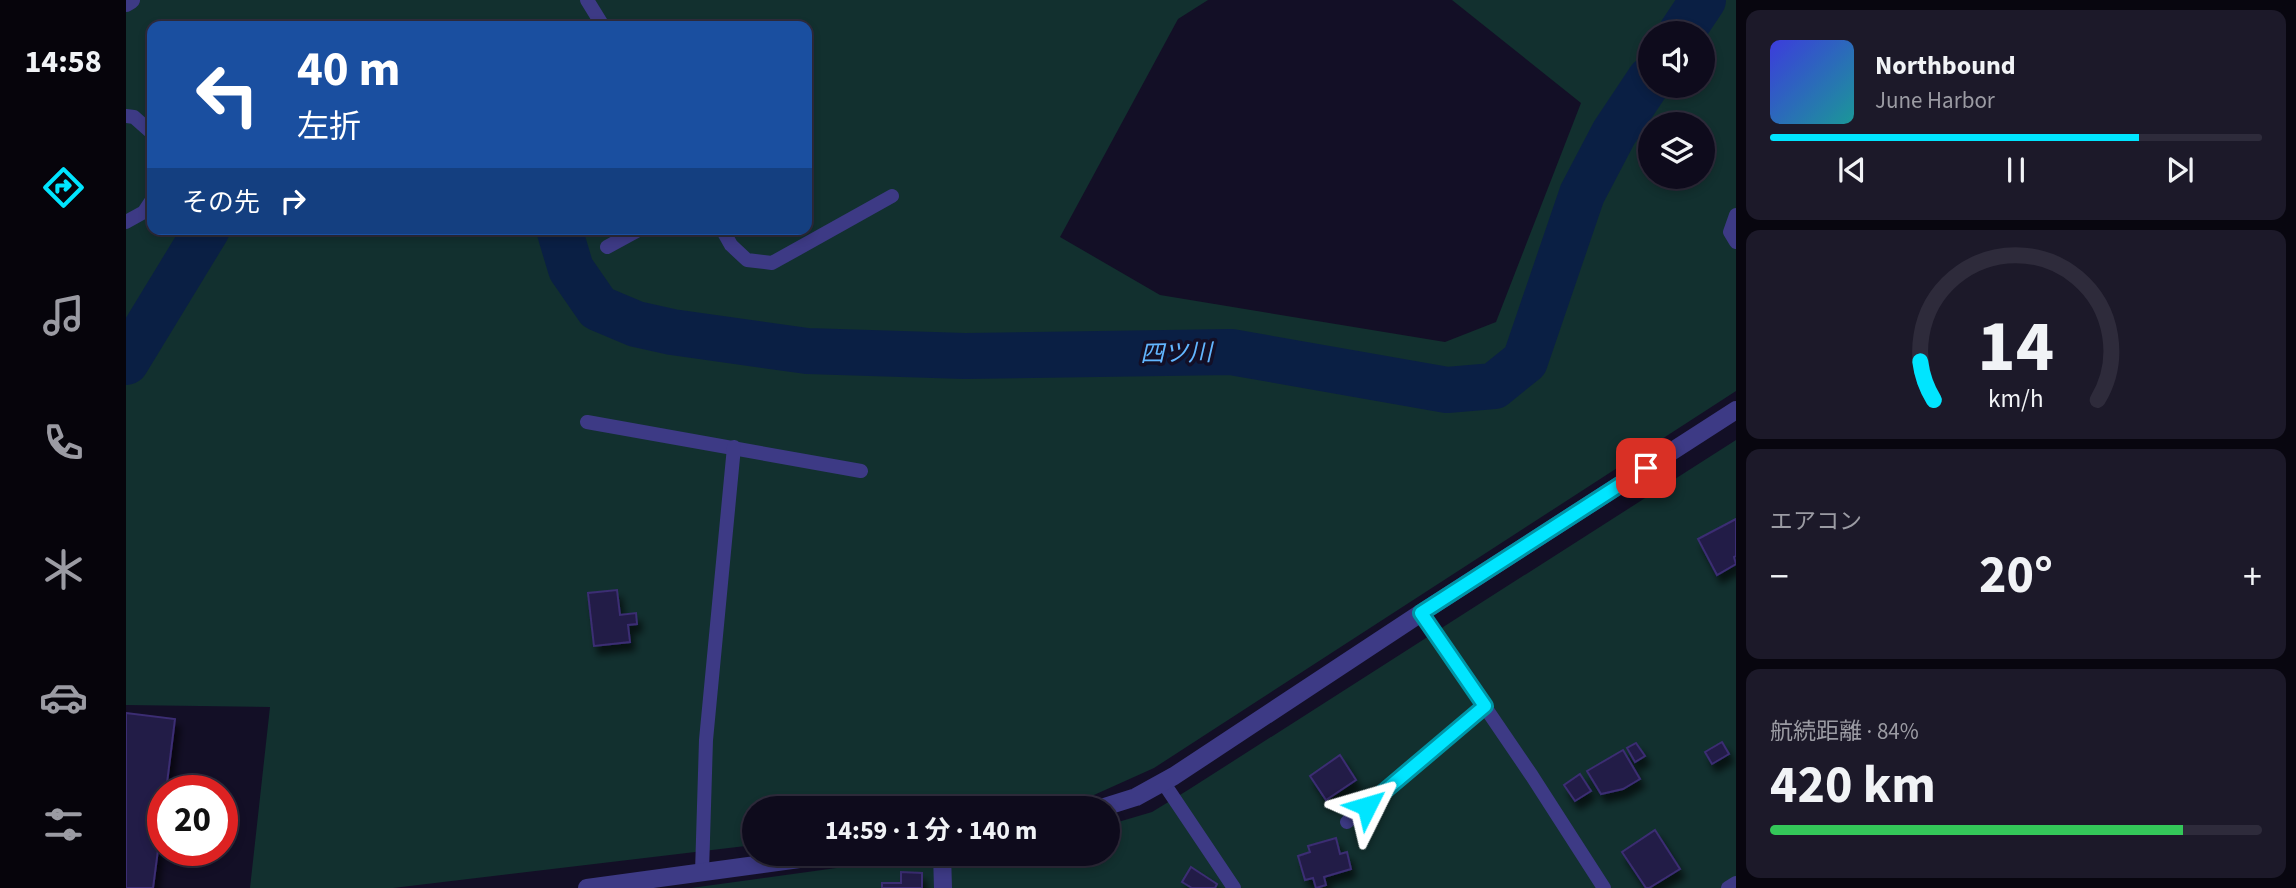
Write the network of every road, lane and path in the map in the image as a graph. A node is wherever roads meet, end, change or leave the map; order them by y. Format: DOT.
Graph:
graph roads {
  1 [pos="131,0"];
  2 [pos="587,0"];
  3 [pos="126,3"];
  4 [pos="600,21"];
  5 [pos="126,116"];
  6 [pos="147,129"];
  7 [pos="892,195"];
  8 [pos="147,208"];
  9 [pos="1736,215"];
  10 [pos="126,222"];
  11 [pos="629,235"];
  12 [pos="725,235"];
  13 [pos="1736,242"];
  14 [pos="607,247"];
  15 [pos="1736,410"];
  16 [pos="587,422"];
  17 [pos="734,447"];
  18 [pos="861,471"];
  19 [pos="1421,613"];
  20 [pos="1485,706"];
  21 [pos="1163,782"];
  22 [pos="1120,802"];
  23 [pos="1347,822"];
  24 [pos="751,866"];
  25 [pos="942,866"];
  26 [pos="702,873"];
  27 [pos="1736,883"];
  28 [pos="626,886"];
  29 [pos="587,888"];
  30 [pos="943,888"];
  31 [pos="1234,888"];
  32 [pos="1604,888"];
  33 [pos="1728,888"];
  1 -- 3 [label="street"];
  2 -- 4 [label="lane"];
  5 -- 6 [label="lane"];
  7 -- 12 [label="lane"];
  8 -- 10 [label="lane"];
  9 -- 13 [label="lane"];
  11 -- 14 [label="lane"];
  15 -- 19 [label="street"];
  16 -- 17 [label="lane"];
  17 -- 18 [label="lane"];
  17 -- 26 [label="lane"];
  19 -- 20 [label="lane"];
  19 -- 21 [label="street"];
  20 -- 23 [label="lane"];
  20 -- 32 [label="lane"];
  21 -- 22 [label="street"];
  21 -- 31 [label="lane"];
  24 -- 26 [label="street"];
  25 -- 30 [label="street"];
  26 -- 28 [label="street"];
  27 -- 33 [label="lane"];
  28 -- 29 [label="street"];
}
